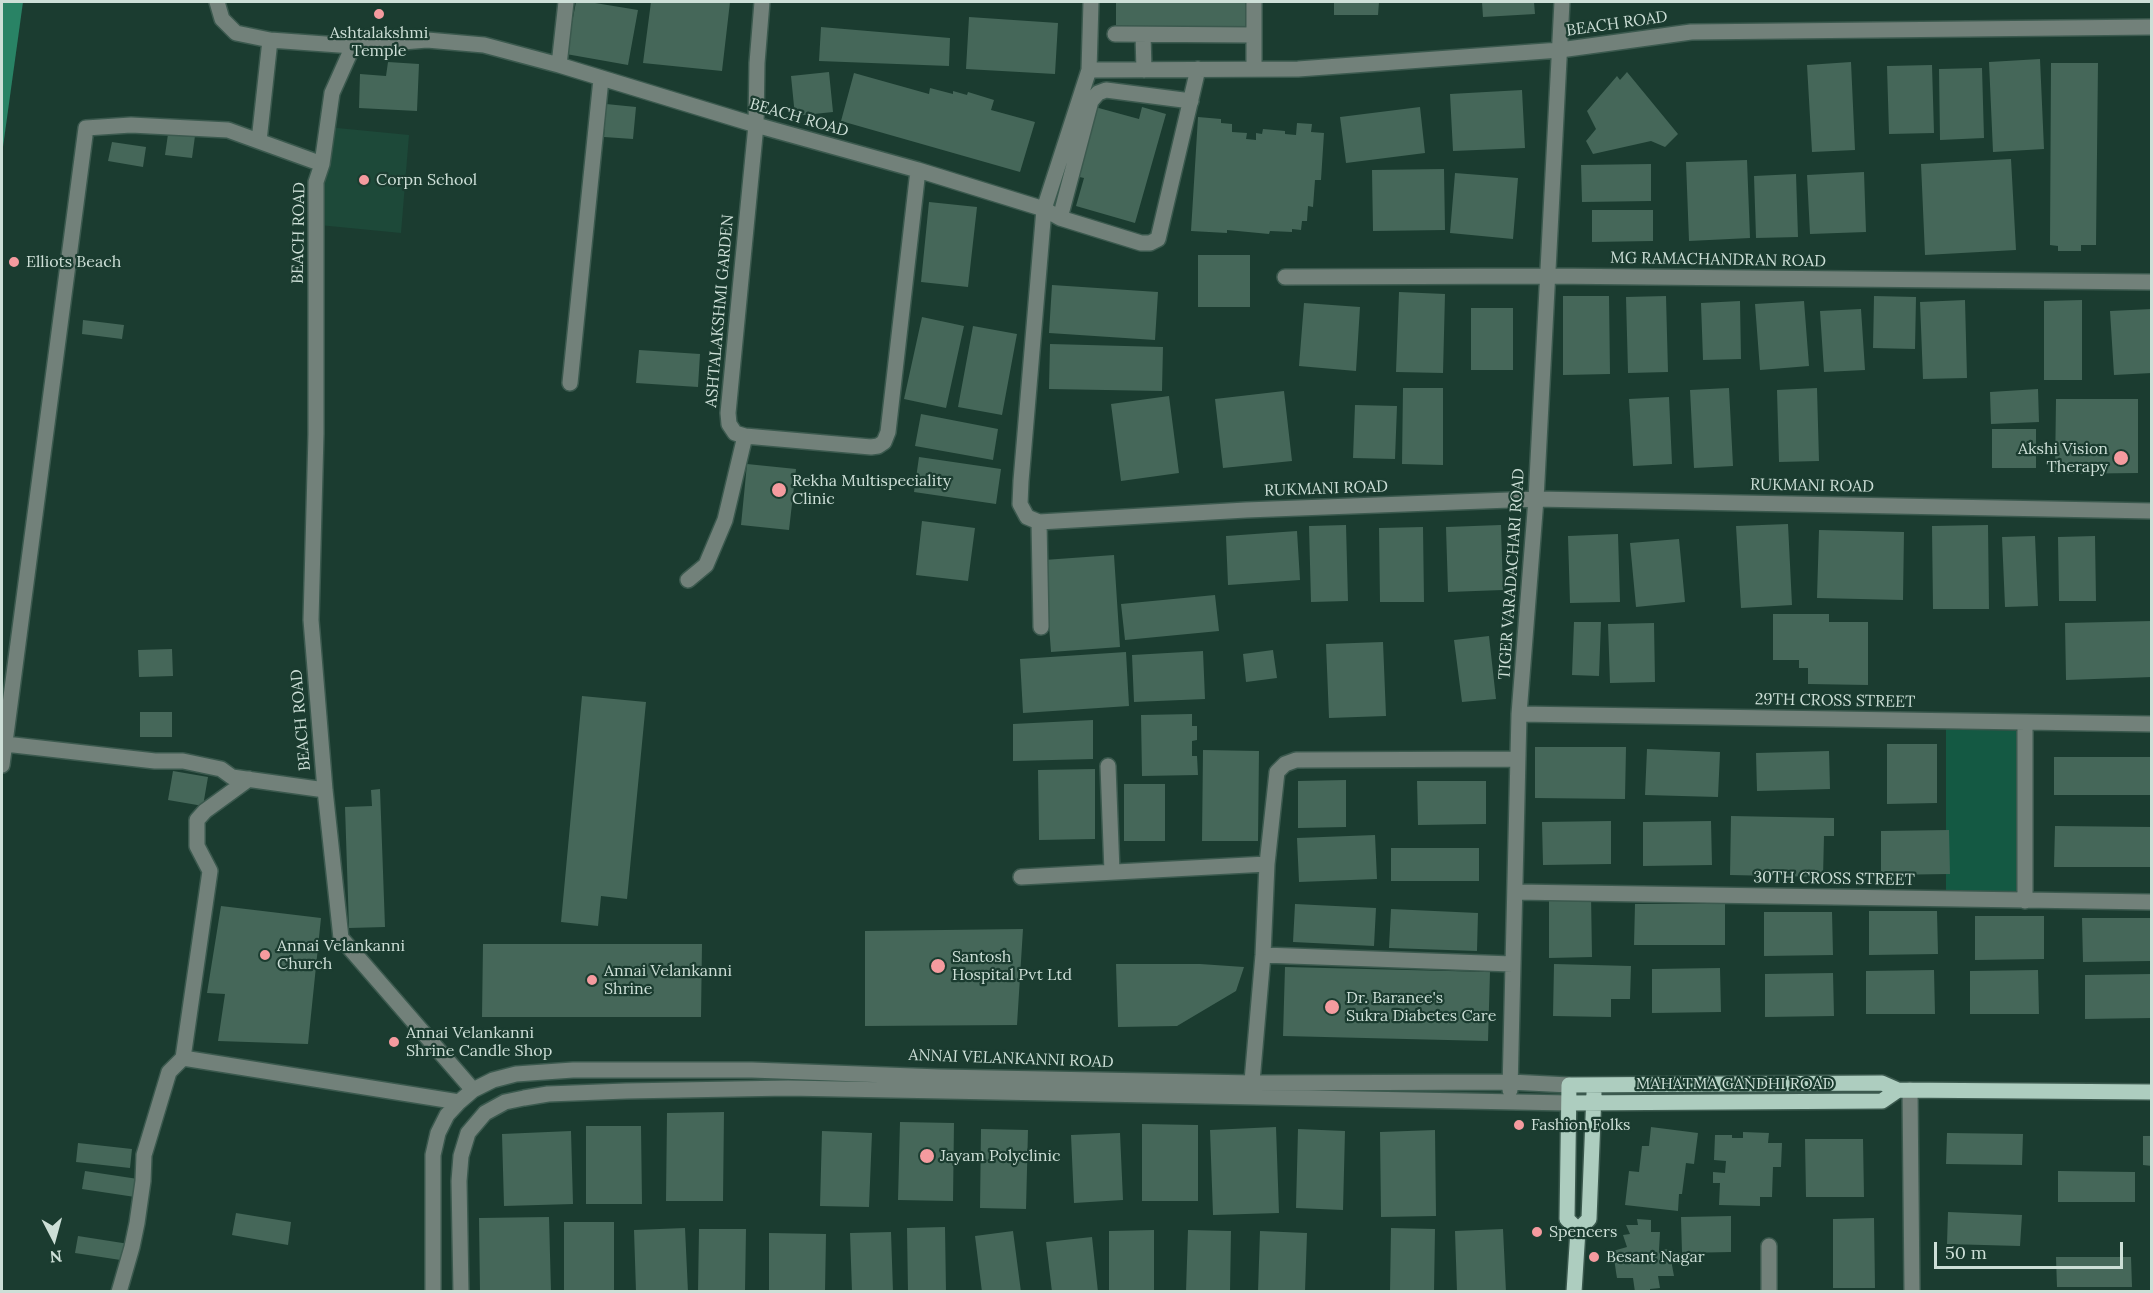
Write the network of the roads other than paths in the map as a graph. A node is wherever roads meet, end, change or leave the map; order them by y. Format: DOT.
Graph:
graph roads {
  1 [pos="218,2"];
  2 [pos="566,2"];
  3 [pos="762,2"];
  4 [pos="1091,2"];
  5 [pos="1254,2"];
  6 [pos="1562,2"];
  7 [pos="2151,27"];
  8 [pos="1115,34"];
  9 [pos="1143,34"];
  10 [pos="1254,35"];
  11 [pos="270,40"];
  12 [pos="353,46"];
  13 [pos="1560,50"];
  14 [pos="559,65"];
  15 [pos="1198,69"];
  16 [pos="1254,69"];
  17 [pos="1089,70"];
  18 [pos="1144,70"];
  19 [pos="601,79"];
  20 [pos="1191,101"];
  21 [pos="756,125"];
  22 [pos="259,141"];
  23 [pos="322,164"];
  24 [pos="918,170"];
  25 [pos="1044,209"];
  26 [pos="1060,218"];
  27 [pos="1548,276"];
  28 [pos="1285,277"];
  29 [pos="2151,282"];
  30 [pos="570,383"];
  31 [pos="745,436"];
  32 [pos="1536,499"];
  33 [pos="2151,511"];
  34 [pos="1039,522"];
  35 [pos="688,580"];
  36 [pos="1041,627"];
  37 [pos="1519,714"];
  38 [pos="2025,723"];
  39 [pos="2151,724"];
  40 [pos="4,744"];
  41 [pos="1518,759"];
  42 [pos="2,765"];
  43 [pos="1108,766"];
  44 [pos="249,779"];
  45 [pos="325,790"];
  46 [pos="1267,864"];
  47 [pos="1112,872"];
  48 [pos="1021,877"];
  49 [pos="1515,892"];
  50 [pos="2025,901"];
  51 [pos="2151,902"];
  52 [pos="1263,955"];
  53 [pos="1512,964"];
  54 [pos="183,1058"];
  55 [pos="727,1070"];
  56 [pos="1510,1082"];
  57 [pos="1569,1085"];
  58 [pos="1594,1085"];
  59 [pos="728,1088"];
  60 [pos="1252,1089"];
  61 [pos="473,1090"];
  62 [pos="1904,1090"];
  63 [pos="2151,1092"];
  64 [pos="1510,1101"];
  65 [pos="459,1102"];
  66 [pos="1569,1103"];
  67 [pos="1595,1103"];
  68 [pos="1578,1230"];
  69 [pos="1769,1246"];
  70 [pos="118,1292"];
  71 [pos="433,1292"];
  72 [pos="462,1292"];
  73 [pos="1574,1292"];
  74 [pos="1769,1292"];
  75 [pos="1912,1292"];
  1 -- 11 [label="street"];
  2 -- 14 [label="street"];
  3 -- 21 [label="street"];
  4 -- 17 [label="street"];
  5 -- 10 [label="street"];
  6 -- 13 [label="street, TIGER VARADACHARI ROAD"];
  7 -- 13 [label="street, BEACH ROAD"];
  8 -- 9 [label="street"];
  9 -- 10 [label="street"];
  9 -- 18 [label="street"];
  10 -- 16 [label="street"];
  11 -- 12 [label="street"];
  11 -- 22 [label="street"];
  12 -- 14 [label="street, BEACH ROAD"];
  12 -- 23 [label="street, BEACH ROAD"];
  13 -- 16 [label="street, BEACH ROAD"];
  13 -- 27 [label="street, TIGER VARADACHARI ROAD"];
  14 -- 19 [label="street, BEACH ROAD"];
  15 -- 16 [label="street, BEACH ROAD"];
  15 -- 18 [label="street, BEACH ROAD"];
  15 -- 20 [label="street"];
  17 -- 18 [label="street, BEACH ROAD"];
  17 -- 25 [label="street"];
  19 -- 21 [label="street, BEACH ROAD"];
  19 -- 30 [label="street"];
  20 -- 26 [label="street"];
  20 -- 26 [label="street, BEACH ROAD"];
  21 -- 24 [label="street, BEACH ROAD"];
  21 -- 31 [label="street, ASHTALAKSHMI GARDEN"];
  22 -- 23 [label="street"];
  22 -- 40 [label="street"];
  23 -- 45 [label="street, BEACH ROAD"];
  24 -- 25 [label="street, BEACH ROAD"];
  24 -- 31 [label="street"];
  25 -- 26 [label="street, BEACH ROAD"];
  25 -- 34 [label="street"];
  27 -- 28 [label="street, MG RAMACHANDRAN ROAD"];
  27 -- 29 [label="street, MG RAMACHANDRAN ROAD"];
  27 -- 32 [label="street, TIGER VARADACHARI ROAD"];
  31 -- 35 [label="street"];
  32 -- 33 [label="street, RUKMANI ROAD"];
  32 -- 34 [label="street, RUKMANI ROAD"];
  32 -- 37 [label="street, TIGER VARADACHARI ROAD"];
  34 -- 36 [label="street"];
  37 -- 38 [label="street, 29TH CROSS STREET"];
  37 -- 41 [label="street, TIGER VARADACHARI ROAD"];
  38 -- 39 [label="street, 29TH CROSS STREET"];
  38 -- 50 [label="street"];
  40 -- 42 [label="street"];
  40 -- 44 [label="street"];
  41 -- 46 [label="street"];
  41 -- 49 [label="street, TIGER VARADACHARI ROAD"];
  43 -- 47 [label="street"];
  44 -- 45 [label="street"];
  44 -- 54 [label="street"];
  45 -- 61 [label="street, BEACH ROAD"];
  46 -- 47 [label="street"];
  46 -- 52 [label="street"];
  47 -- 48 [label="street"];
  49 -- 50 [label="street, 30TH CROSS STREET"];
  49 -- 53 [label="street, TIGER VARADACHARI ROAD"];
  50 -- 51 [label="street, 30TH CROSS STREET"];
  52 -- 53 [label="street"];
  52 -- 60 [label="street"];
  53 -- 56 [label="street, TIGER VARADACHARI ROAD"];
  54 -- 65 [label="street"];
  54 -- 70 [label="street"];
  55 -- 59 [label="street"];
  55 -- 60 [label="street, ANNAI VELANKANNI ROAD"];
  55 -- 61 [label="street, ANNAI VELANKANNI ROAD"];
  56 -- 57 [label="street, ANNAI VELANKANNI ROAD"];
  56 -- 60 [label="street, ANNAI VELANKANNI ROAD"];
  56 -- 64 [label="street, TIGER VARADACHARI ROAD"];
  57 -- 58 [label="main road, MAHATMA GANDHI ROAD"];
  57 -- 66 [label="main road"];
  58 -- 62 [label="main road, MAHATMA GANDHI ROAD"];
  58 -- 67 [label="main road"];
  59 -- 60 [label="street, ANNAI VELANKANNI ROAD"];
  59 -- 72 [label="street, ANNAI VELANKANNI ROAD"];
  60 -- 64 [label="street, ANNAI VELANKANNI ROAD"];
  61 -- 65 [label="street, ANNAI VELANKANNI ROAD"];
  62 -- 63 [label="main road, MAHATMA GANDHI ROAD"];
  62 -- 67 [label="main road, MAHATMA GANDHI ROAD"];
  62 -- 75 [label="street"];
  64 -- 66 [label="street, ANNAI VELANKANNI ROAD"];
  65 -- 71 [label="street, ANNAI VELANKANNI ROAD"];
  66 -- 67 [label="main road, MAHATMA GANDHI ROAD"];
  66 -- 68 [label="main road"];
  67 -- 68 [label="main road"];
  68 -- 73 [label="main road"];
  69 -- 74 [label="street"];
}
